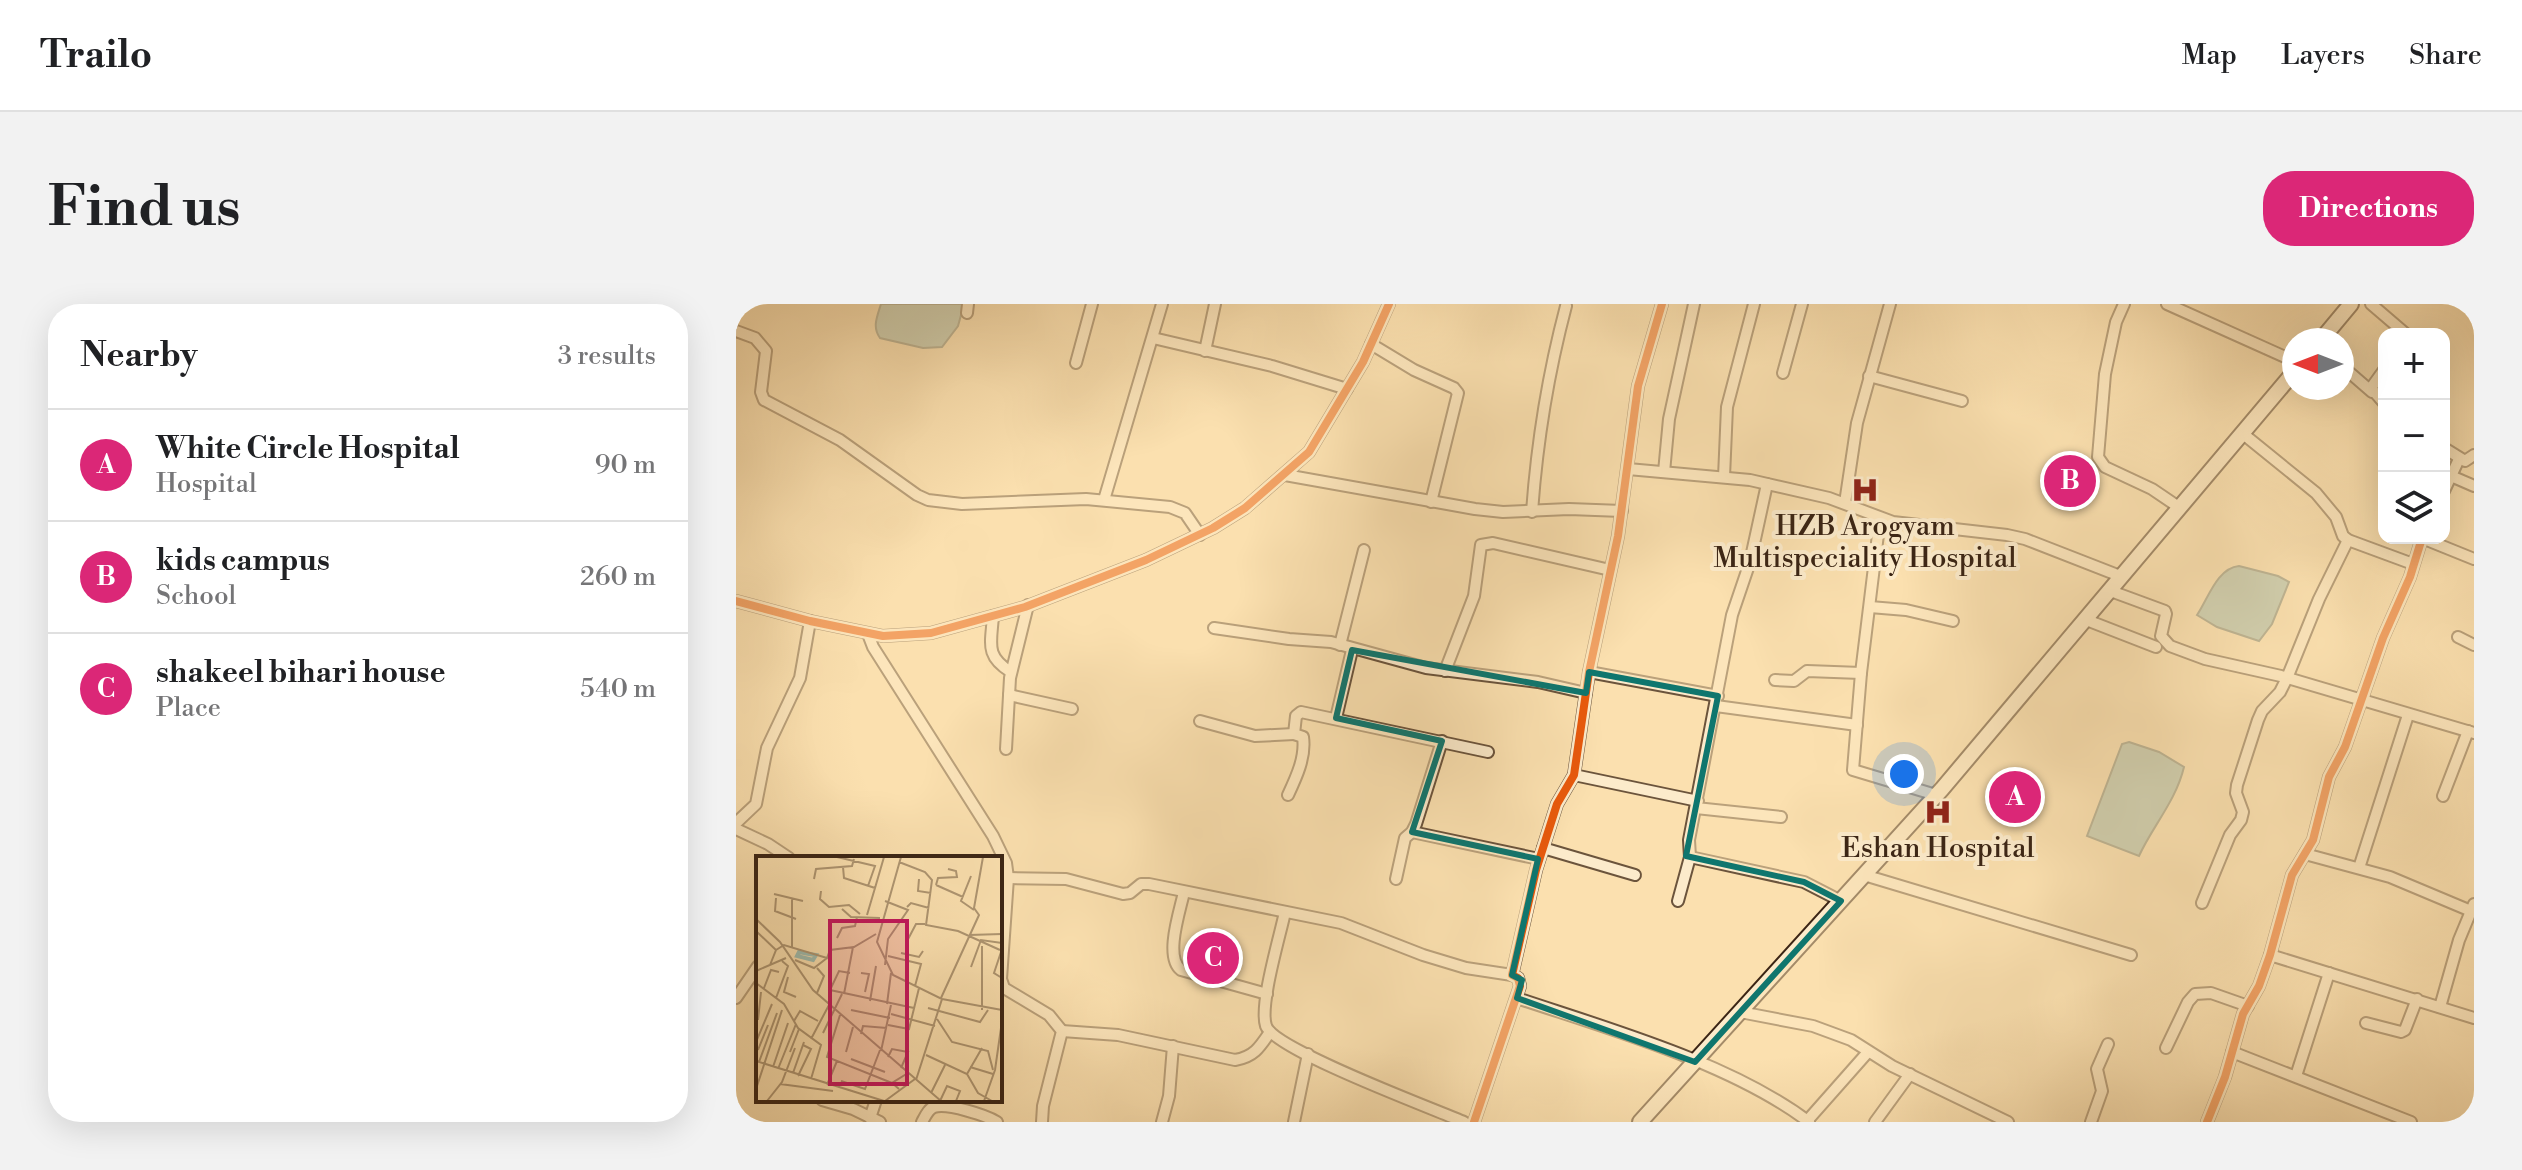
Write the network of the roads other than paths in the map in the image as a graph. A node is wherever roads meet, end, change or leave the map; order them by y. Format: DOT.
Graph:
graph roads {
  1 [pos="1092,304"];
  2 [pos="1162,304"];
  3 [pos="1215,304"];
  4 [pos="1389,304"];
  5 [pos="1662,304"];
  6 [pos="1694,304"];
  7 [pos="1754,304"];
  8 [pos="1802,304"];
  9 [pos="1890,304"];
  10 [pos="2124,304"];
  11 [pos="2167,304"];
  12 [pos="2351,304"];
  13 [pos="2371,304"];
  14 [pos="1566,306"];
  15 [pos="2331,328"];
  16 [pos="2399,328"];
  17 [pos="736,331"];
  18 [pos="1153,338"];
  19 [pos="1371,344"];
  20 [pos="1205,351"];
  21 [pos="2282,356"];
  22 [pos="1076,363"];
  23 [pos="1783,373"];
  24 [pos="1869,376"];
  25 [pos="2354,376"];
  26 [pos="2378,377"];
  27 [pos="2282,386"];
  28 [pos="1347,389"];
  29 [pos="2372,392"];
  30 [pos="2381,400"];
  31 [pos="1962,401"];
  32 [pos="2242,433"];
  33 [pos="2450,452"];
  34 [pos="2474,455"];
  35 [pos="2459,459"];
  36 [pos="1628,469"];
  37 [pos="1664,472"];
  38 [pos="1285,475"];
  39 [pos="2451,476"];
  40 [pos="1724,477"];
  41 [pos="1767,484"];
  42 [pos="2474,486"];
  43 [pos="1104,500"];
  44 [pos="1431,502"];
  45 [pos="1845,503"];
  46 [pos="2180,508"];
  47 [pos="1622,511"];
  48 [pos="1532,512"];
  49 [pos="1880,518"];
  50 [pos="1200,535"];
  51 [pos="2348,540"];
  52 [pos="2420,544"];
  53 [pos="2437,544"];
  54 [pos="1364,550"];
  55 [pos="2474,559"];
  56 [pos="2413,564"];
  57 [pos="1610,570"];
  58 [pos="2120,576"];
  59 [pos="2108,590"];
  60 [pos="736,601"];
  61 [pos="1028,605"];
  62 [pos="1870,607"];
  63 [pos="993,616"];
  64 [pos="2084,619"];
  65 [pos="810,621"];
  66 [pos="1953,621"];
  67 [pos="1214,628"];
  68 [pos="868,634"];
  69 [pos="2458,637"];
  70 [pos="1340,645"];
  71 [pos="2474,645"];
  72 [pos="2156,647"];
  73 [pos="1352,650"];
  74 [pos="1445,671"];
  75 [pos="1011,672"];
  76 [pos="1589,672"];
  77 [pos="1861,673"];
  78 [pos="2287,678"];
  79 [pos="1775,680"];
  80 [pos="1586,693"];
  81 [pos="1009,695"];
  82 [pos="1717,701"];
  83 [pos="2361,701"];
  84 [pos="1072,709"];
  85 [pos="2408,715"];
  86 [pos="1336,718"];
  87 [pos="1200,721"];
  88 [pos="1857,725"];
  89 [pos="2471,732"];
  90 [pos="1294,734"];
  91 [pos="1442,741"];
  92 [pos="1006,749"];
  93 [pos="1488,752"];
  94 [pos="1574,775"];
  95 [pos="1288,795"];
  96 [pos="1936,795"];
  97 [pos="2443,796"];
  98 [pos="1697,805"];
  99 [pos="1781,817"];
  100 [pos="736,823"];
  101 [pos="736,829"];
  102 [pos="1412,832"];
  103 [pos="1541,854"];
  104 [pos="2305,854"];
  105 [pos="786,856"];
  106 [pos="1690,857"];
  107 [pos="2359,868"];
  108 [pos="1635,875"];
  109 [pos="1864,875"];
  110 [pos="1008,878"];
  111 [pos="1396,879"];
  112 [pos="1184,892"];
  113 [pos="1678,901"];
  114 [pos="1841,901"];
  115 [pos="2202,903"];
  116 [pos="2473,908"];
  117 [pos="1285,912"];
  118 [pos="1002,954"];
  119 [pos="2131,955"];
  120 [pos="2270,955"];
  121 [pos="756,969"];
  122 [pos="2329,973"];
  123 [pos="1512,975"];
  124 [pos="1002,984"];
  125 [pos="1267,994"];
  126 [pos="736,998"];
  127 [pos="1517,998"];
  128 [pos="2417,999"];
  129 [pos="2248,1006"];
  130 [pos="2440,1007"];
  131 [pos="1740,1012"];
  132 [pos="2474,1018"];
  133 [pos="2366,1023"];
  134 [pos="1062,1031"];
  135 [pos="1270,1032"];
  136 [pos="2108,1044"];
  137 [pos="1173,1046"];
  138 [pos="2166,1048"];
  139 [pos="1868,1052"];
  140 [pos="2232,1052"];
  141 [pos="1308,1054"];
  142 [pos="1695,1062"];
  143 [pos="1910,1074"];
  144 [pos="2296,1076"];
  145 [pos="828,1102"];
  146 [pos="1987,1117"];
  147 [pos="875,1120"];
  148 [pos="1808,1121"];
  149 [pos="922,1122"];
  150 [pos="997,1122"];
  151 [pos="1042,1122"];
  152 [pos="1162,1122"];
  153 [pos="1294,1122"];
  154 [pos="1464,1122"];
  155 [pos="1474,1122"];
  156 [pos="1640,1122"];
  157 [pos="1875,1122"];
  158 [pos="2008,1122"];
  159 [pos="2091,1122"];
  160 [pos="2207,1122"];
  161 [pos="2411,1122"];
  1 -- 22 [label="street"];
  2 -- 18 [label="street"];
  3 -- 20 [label="street"];
  4 -- 19 [label="street"];
  5 -- 36 [label="street"];
  6 -- 37 [label="street"];
  7 -- 40 [label="street"];
  8 -- 23 [label="street"];
  9 -- 24 [label="street"];
  10 -- 46 [label="street"];
  11 -- 21 [label="street"];
  12 -- 15 [label="main road"];
  13 -- 16 [label="street"];
  14 -- 48 [label="street"];
  17 -- 43 [label="street"];
  18 -- 20 [label="street"];
  18 -- 43 [label="street"];
  19 -- 28 [label="street"];
  19 -- 44 [label="street"];
  20 -- 28 [label="street"];
  24 -- 31 [label="street"];
  24 -- 45 [label="street"];
  25 -- 29 [label="street"];
  26 -- 29 [label="street"];
  27 -- 32 [label="main road"];
  28 -- 38 [label="street"];
  29 -- 30 [label="street"];
  32 -- 46 [label="main road"];
  32 -- 51 [label="street"];
  33 -- 35 [label="street"];
  34 -- 35 [label="street"];
  35 -- 39 [label="street"];
  36 -- 37 [label="street"];
  36 -- 47 [label="street"];
  37 -- 40 [label="street"];
  38 -- 44 [label="street"];
  38 -- 50 [label="street"];
  39 -- 42 [label="street"];
  40 -- 41 [label="street"];
  41 -- 45 [label="street"];
  41 -- 82 [label="street"];
  43 -- 50 [label="street"];
  44 -- 48 [label="street"];
  45 -- 49 [label="street"];
  46 -- 58 [label="main road"];
  47 -- 48 [label="street"];
  47 -- 57 [label="street"];
  49 -- 58 [label="street"];
  49 -- 62 [label="street"];
  50 -- 61 [label="street"];
  51 -- 56 [label="street"];
  51 -- 78 [label="street"];
  52 -- 56 [label="street"];
  53 -- 55 [label="street"];
  54 -- 70 [label="street"];
  56 -- 83 [label="street"];
  57 -- 74 [label="street"];
  57 -- 76 [label="street"];
  58 -- 59 [label="main road"];
  59 -- 64 [label="main road"];
  59 -- 78 [label="street"];
  60 -- 65 [label="street"];
  61 -- 63 [label="street"];
  61 -- 75 [label="street"];
  62 -- 66 [label="street"];
  62 -- 77 [label="street"];
  63 -- 68 [label="street"];
  63 -- 75 [label="street"];
  64 -- 72 [label="street"];
  64 -- 96 [label="main road"];
  65 -- 68 [label="street"];
  65 -- 100 [label="street"];
  67 -- 70 [label="street"];
  68 -- 110 [label="street"];
  69 -- 71 [label="street"];
  70 -- 73 [label="street"];
  73 -- 74 [label="street"];
  73 -- 86 [label="street"];
  74 -- 80 [label="street"];
  75 -- 81 [label="street"];
  76 -- 80 [label="street"];
  76 -- 82 [label="street"];
  77 -- 79 [label="street"];
  77 -- 88 [label="street"];
  78 -- 83 [label="street"];
  78 -- 115 [label="street"];
  80 -- 94 [label="street"];
  81 -- 84 [label="street"];
  81 -- 92 [label="street"];
  82 -- 88 [label="street"];
  82 -- 98 [label="street"];
  83 -- 85 [label="street"];
  83 -- 104 [label="street"];
  85 -- 89 [label="street"];
  85 -- 107 [label="street"];
  86 -- 90 [label="street"];
  86 -- 91 [label="street"];
  87 -- 90 [label="street"];
  88 -- 96 [label="street"];
  89 -- 97 [label="street"];
  90 -- 95 [label="street"];
  91 -- 93 [label="street"];
  91 -- 102 [label="street"];
  94 -- 98 [label="street"];
  94 -- 103 [label="street"];
  96 -- 109 [label="main road"];
  98 -- 99 [label="street"];
  98 -- 106 [label="street"];
  101 -- 105 [label="street"];
  102 -- 103 [label="street"];
  102 -- 111 [label="street"];
  103 -- 108 [label="street"];
  103 -- 123 [label="street"];
  104 -- 107 [label="street"];
  104 -- 120 [label="street"];
  106 -- 113 [label="street"];
  106 -- 114 [label="street"];
  107 -- 116 [label="street"];
  109 -- 114 [label="main road"];
  109 -- 119 [label="street"];
  110 -- 112 [label="street"];
  110 -- 118 [label="street"];
  112 -- 117 [label="street"];
  112 -- 125 [label="street"];
  114 -- 131 [label="main road"];
  116 -- 130 [label="street"];
  117 -- 123 [label="street"];
  117 -- 125 [label="street"];
  120 -- 122 [label="street"];
  120 -- 129 [label="street"];
  121 -- 126 [label="street"];
  122 -- 128 [label="street"];
  122 -- 144 [label="street"];
  123 -- 127 [label="street"];
  124 -- 134 [label="street"];
  125 -- 135 [label="street"];
  127 -- 142 [label="street"];
  127 -- 155 [label="street"];
  128 -- 130 [label="street"];
  128 -- 133 [label="street"];
  129 -- 138 [label="street"];
  129 -- 140 [label="street"];
  130 -- 132 [label="street"];
  131 -- 139 [label="street"];
  131 -- 142 [label="main road"];
  134 -- 137 [label="street"];
  134 -- 151 [label="street"];
  135 -- 137 [label="street"];
  135 -- 141 [label="street"];
  136 -- 159 [label="street"];
  137 -- 152 [label="street"];
  139 -- 143 [label="street"];
  139 -- 148 [label="street"];
  140 -- 144 [label="street"];
  140 -- 160 [label="street"];
  141 -- 153 [label="street"];
  141 -- 154 [label="street"];
  142 -- 148 [label="street"];
  142 -- 156 [label="main road"];
  143 -- 146 [label="street"];
  143 -- 157 [label="street"];
  144 -- 161 [label="street"];
  145 -- 147 [label="street"];
  146 -- 158 [label="street"];
  149 -- 150 [label="street"];
}
